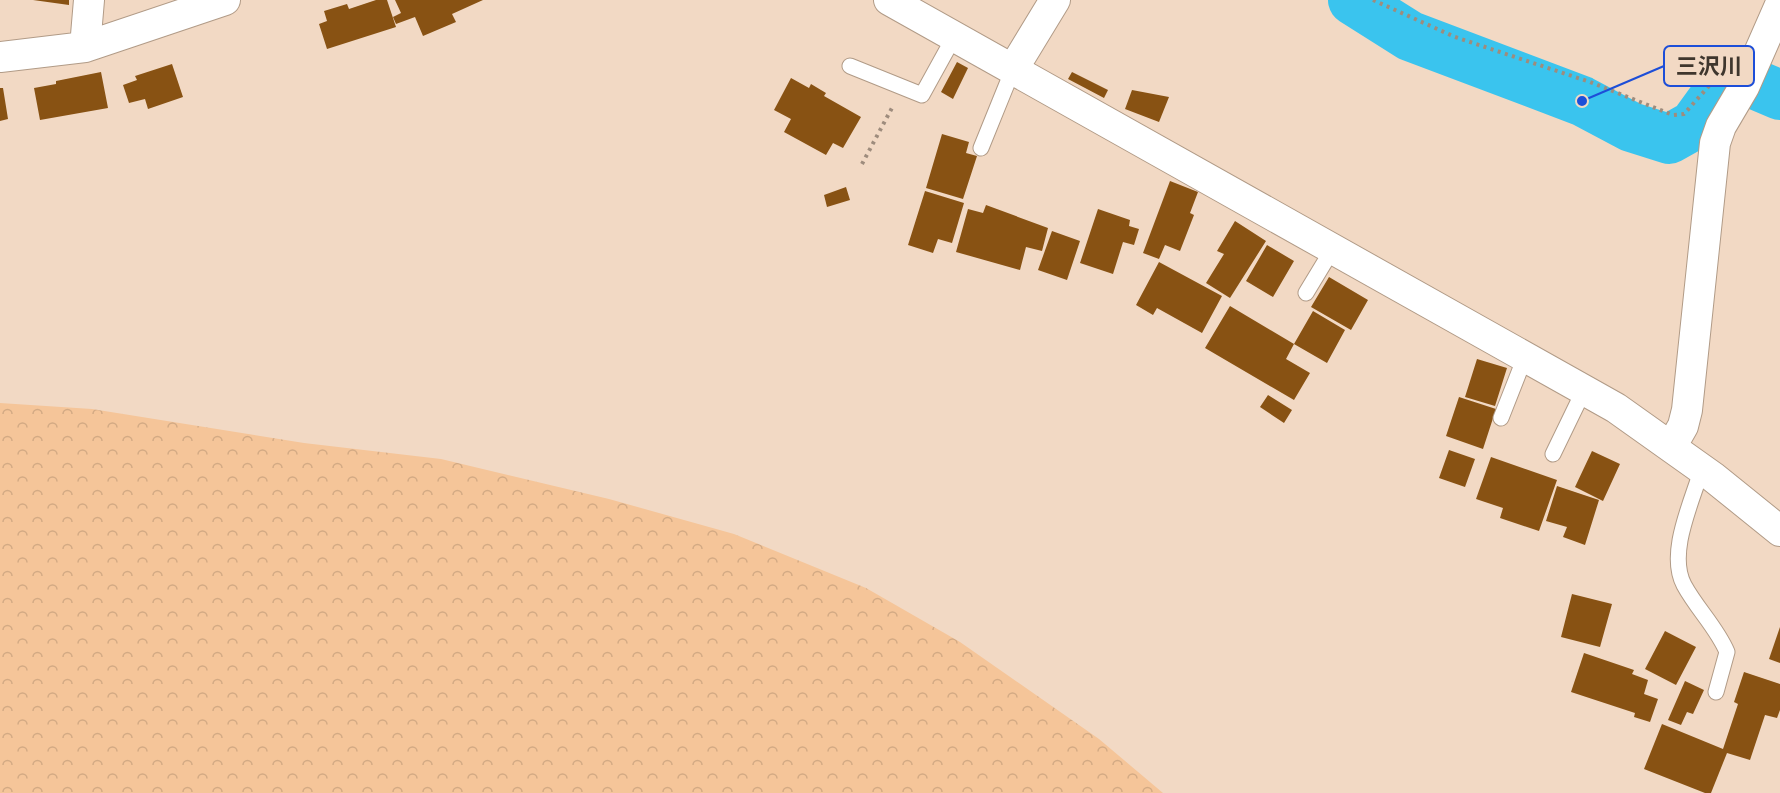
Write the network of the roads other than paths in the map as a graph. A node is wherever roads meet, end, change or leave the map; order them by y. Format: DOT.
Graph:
graph roads {
  1 [pos="89,0"];
  2 [pos="225,0"];
  3 [pos="889,0"];
  4 [pos="1055,0"];
  5 [pos="1780,5"];
  6 [pos="954,36"];
  7 [pos="85,47"];
  8 [pos="0,57"];
  9 [pos="850,66"];
  10 [pos="1013,69"];
  11 [pos="981,148"];
  12 [pos="1332,250"];
  13 [pos="1306,293"];
  14 [pos="1525,357"];
  15 [pos="1584,390"];
  16 [pos="1501,418"];
  17 [pos="1671,447"];
  18 [pos="1553,454"];
  19 [pos="1701,468"];
  20 [pos="1780,531"];
  21 [pos="1716,692"];
  1 -- 7 [label="street"];
  2 -- 7 [label="street"];
  3 -- 6 [label="street"];
  4 -- 10 [label="street"];
  5 -- 17 [label="street"];
  6 -- 9 [label="lane"];
  6 -- 10 [label="street"];
  7 -- 8 [label="street"];
  10 -- 11 [label="lane"];
  10 -- 12 [label="street"];
  12 -- 13 [label="lane"];
  12 -- 14 [label="street"];
  14 -- 15 [label="street"];
  14 -- 16 [label="lane"];
  15 -- 17 [label="street"];
  15 -- 18 [label="lane"];
  17 -- 19 [label="street"];
  19 -- 20 [label="street"];
  19 -- 21 [label="lane"];
}
